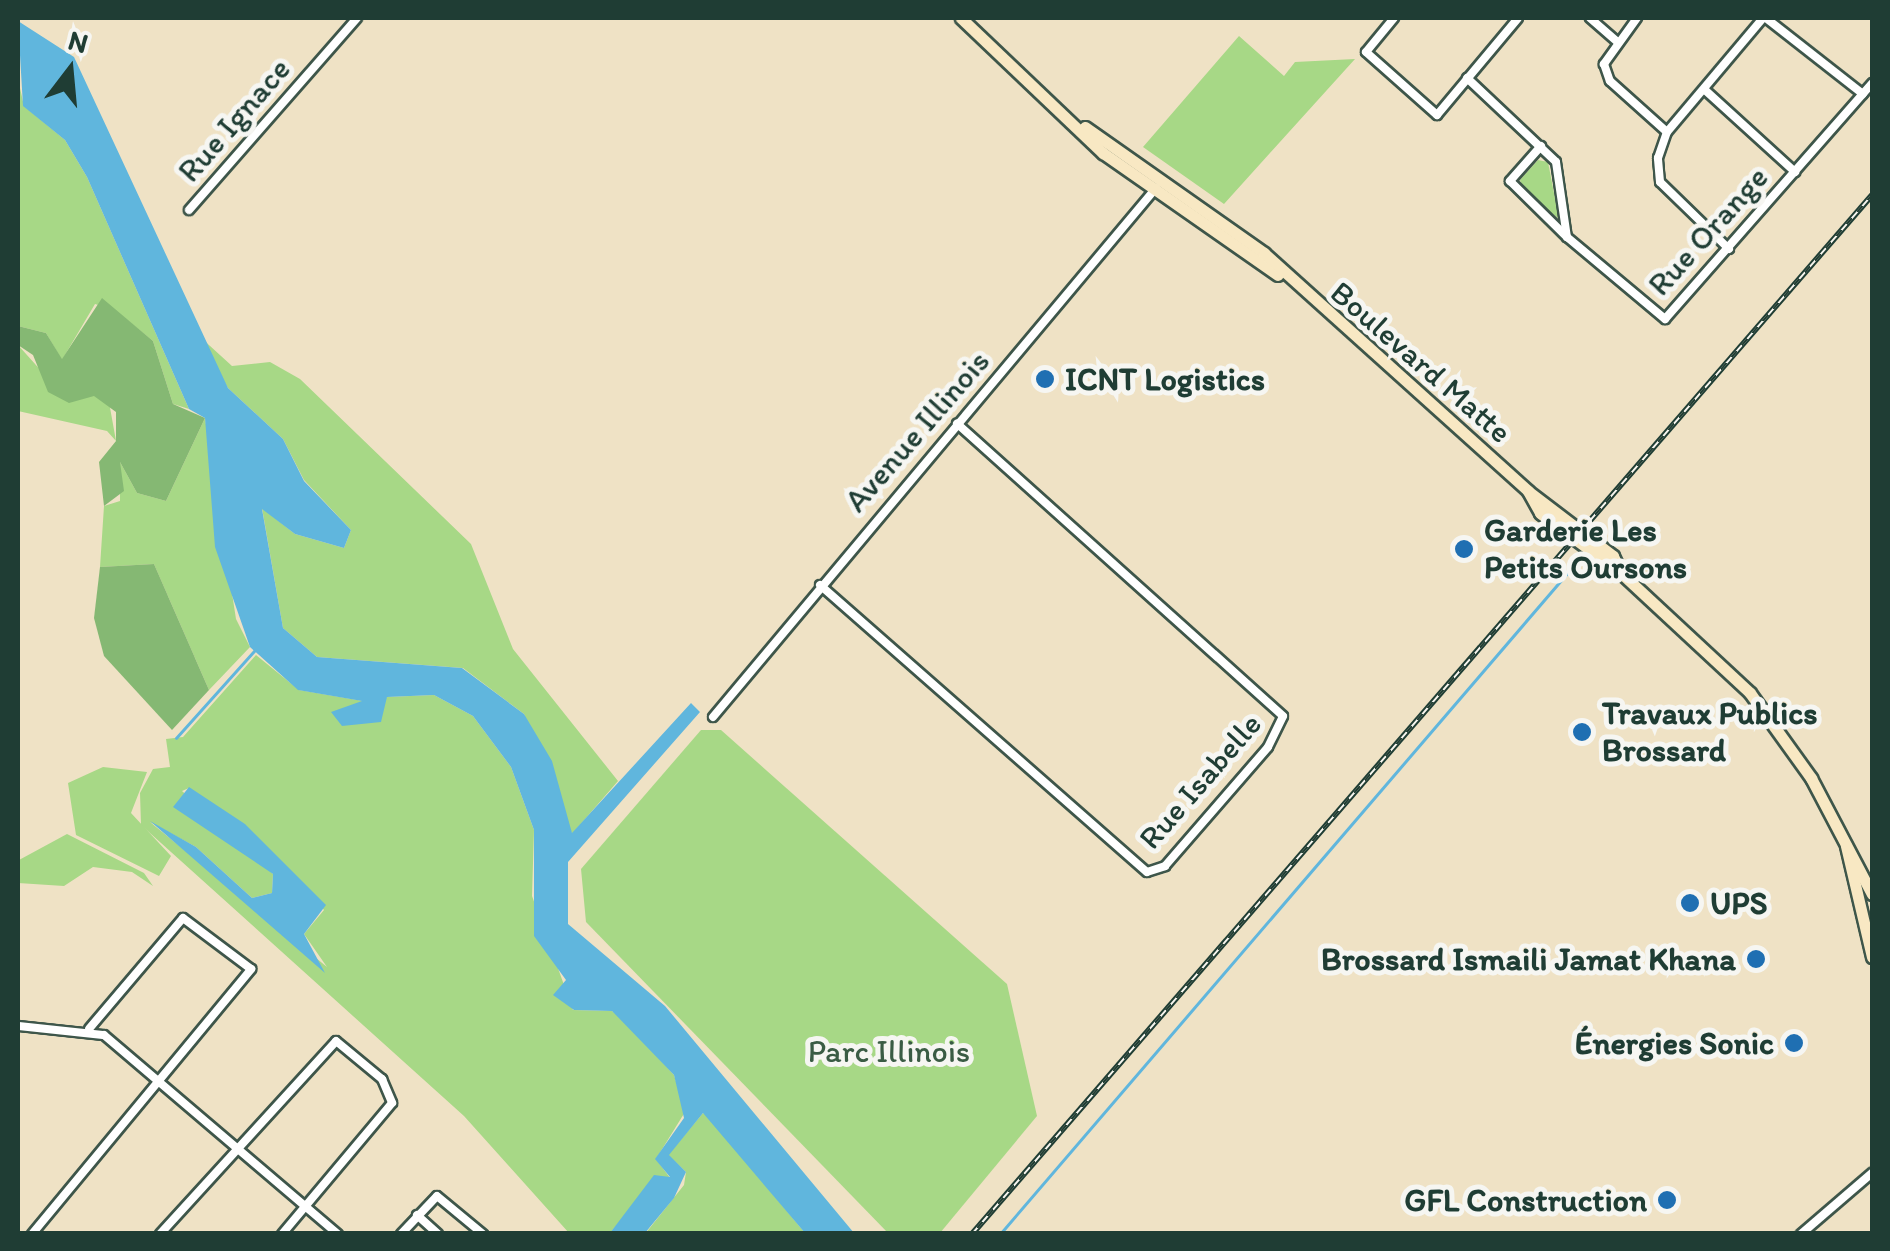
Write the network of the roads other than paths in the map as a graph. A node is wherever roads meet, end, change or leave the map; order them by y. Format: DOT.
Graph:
graph roads {
  1 [pos="356,18"];
  2 [pos="962,18"];
  3 [pos="1394,18"];
  4 [pos="1518,18"];
  5 [pos="1590,18"];
  6 [pos="1637,18"];
  7 [pos="1764,18"];
  8 [pos="1616,41"];
  9 [pos="1467,78"];
  10 [pos="1872,83"];
  11 [pos="1705,90"];
  12 [pos="1863,94"];
  13 [pos="1084,127"];
  14 [pos="1667,132"];
  15 [pos="1541,146"];
  16 [pos="1796,172"];
  17 [pos="1163,180"];
  18 [pos="1153,192"];
  19 [pos="188,210"];
  20 [pos="1567,237"];
  21 [pos="1730,249"];
  22 [pos="1278,275"];
  23 [pos="957,424"];
  24 [pos="820,585"];
  25 [pos="713,717"];
  26 [pos="1846,846"];
  27 [pos="1872,894"];
  28 [pos="1872,957"];
  29 [pos="18,1026"];
  30 [pos="89,1030"];
  31 [pos="163,1084"];
  32 [pos="236,1146"];
  33 [pos="1872,1174"];
  34 [pos="305,1206"];
  35 [pos="417,1215"];
  36 [pos="32,1234"];
  37 [pos="160,1234"];
  38 [pos="282,1234"];
  39 [pos="338,1234"];
  40 [pos="401,1234"];
  41 [pos="438,1234"];
  42 [pos="483,1234"];
  43 [pos="1800,1234"];
  1 -- 19 [label="street, Rue Ignace"];
  2 -- 13 [label="main road, Boulevard Matte"];
  3 -- 9 [label="street"];
  4 -- 9 [label="street"];
  5 -- 8 [label="street"];
  6 -- 8 [label="street"];
  7 -- 11 [label="street"];
  7 -- 12 [label="street"];
  8 -- 14 [label="street"];
  9 -- 15 [label="street"];
  10 -- 12 [label="street, Rue Orange"];
  11 -- 14 [label="street"];
  11 -- 16 [label="street"];
  12 -- 16 [label="street, Rue Orange"];
  13 -- 17 [label="main road, Boulevard Matte"];
  13 -- 18 [label="main road, Boulevard Matte"];
  14 -- 21 [label="street"];
  15 -- 20 [label="street"];
  15 -- 20 [label="street, Rue Orange"];
  16 -- 21 [label="street, Rue Orange"];
  17 -- 18 [label="street, Avenue Illinois"];
  17 -- 22 [label="main road, Boulevard Matte"];
  18 -- 22 [label="main road, Boulevard Matte"];
  18 -- 23 [label="street, Avenue Illinois"];
  20 -- 21 [label="street, Rue Orange"];
  22 -- 26 [label="main road, Boulevard Matte"];
  23 -- 24 [label="street, Avenue Illinois"];
  23 -- 24 [label="street, Rue Isabelle"];
  24 -- 25 [label="street, Avenue Illinois"];
  26 -- 27 [label="main road, Boulevard Matte"];
  26 -- 28 [label="main road, Boulevard Matte"];
  29 -- 30 [label="street"];
  30 -- 31 [label="street"];
  30 -- 31 [label="street"];
  31 -- 32 [label="street"];
  31 -- 36 [label="street"];
  32 -- 34 [label="street"];
  32 -- 34 [label="street"];
  32 -- 37 [label="street"];
  33 -- 43 [label="street"];
  34 -- 38 [label="street"];
  34 -- 39 [label="street"];
  35 -- 40 [label="street"];
  35 -- 41 [label="street"];
  35 -- 42 [label="street"];
}
